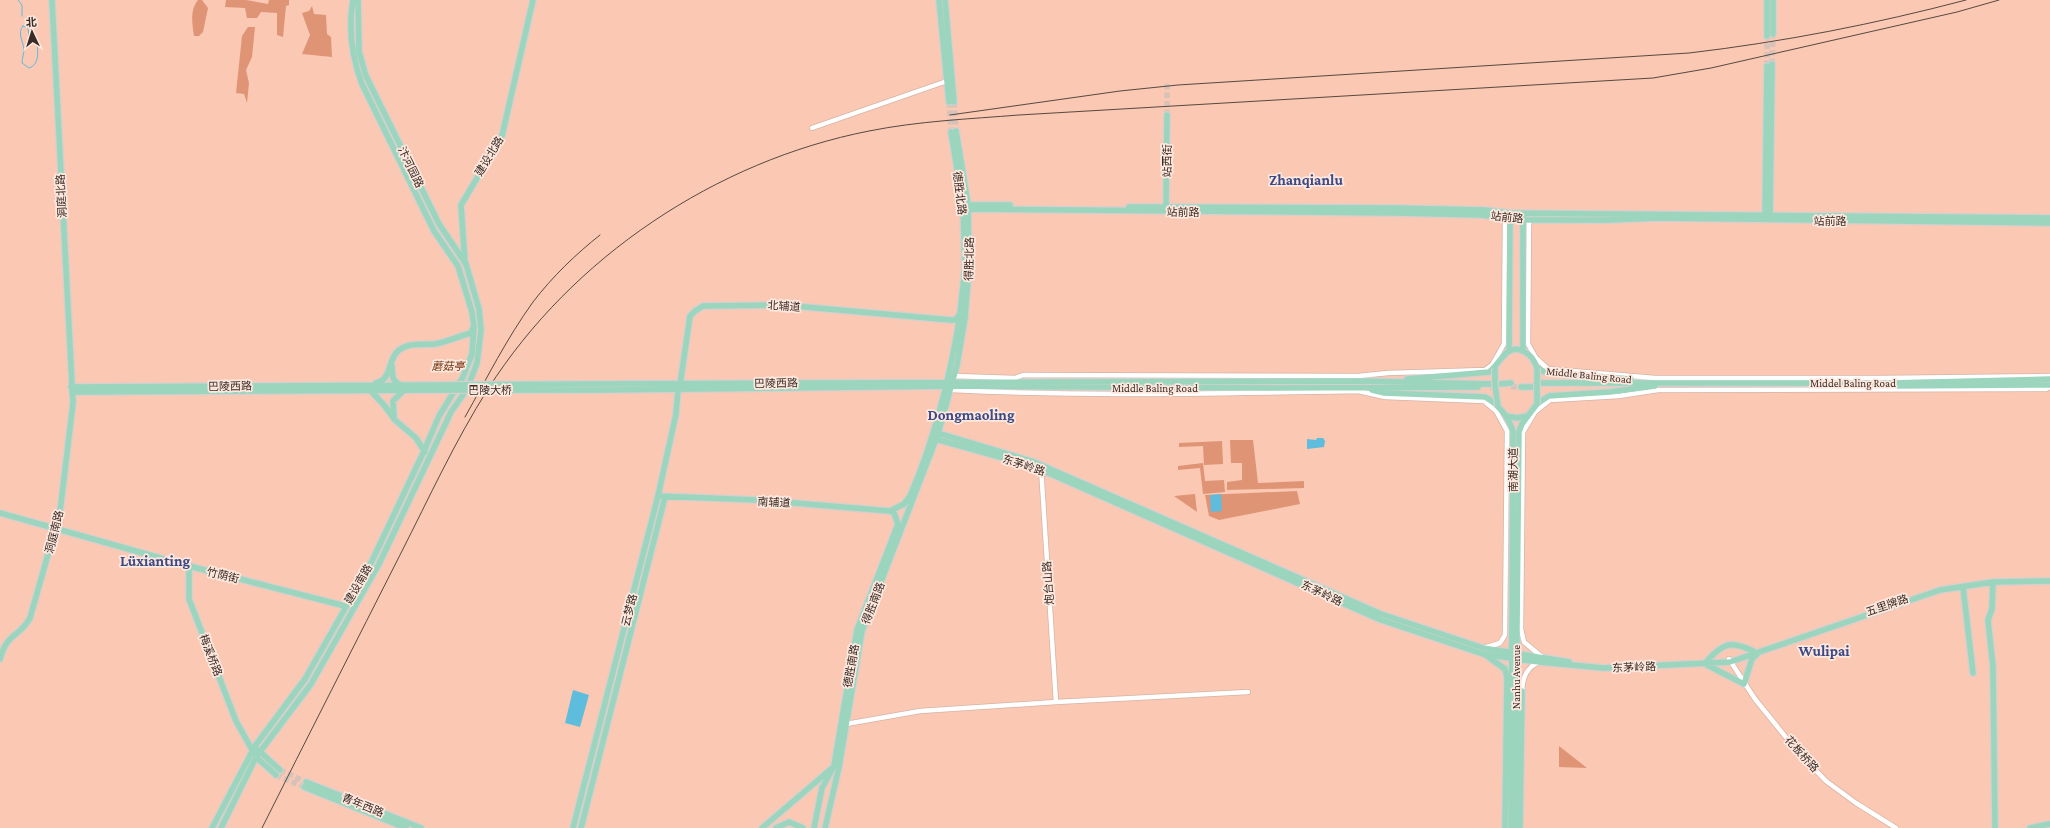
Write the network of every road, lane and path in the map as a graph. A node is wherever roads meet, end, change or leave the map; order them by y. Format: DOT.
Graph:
graph roads {
  1 [pos="53,0"];
  2 [pos="353,0"];
  3 [pos="358,0"];
  4 [pos="533,0"];
  5 [pos="939,0"];
  6 [pos="945,0"];
  7 [pos="1767,0"];
  8 [pos="1773,0"];
  9 [pos="1773,34"];
  10 [pos="1767,36"];
  11 [pos="1769,65"];
  12 [pos="947,81"];
  13 [pos="1167,115"];
  14 [pos="812,128"];
  15 [pos="954,132"];
  16 [pos="966,207"];
  17 [pos="1166,208"];
  18 [pos="1510,213"];
  19 [pos="1523,213"];
  20 [pos="1768,218"];
  21 [pos="2050,218"];
  22 [pos="1508,219"];
  23 [pos="1526,220"];
  24 [pos="2050,223"];
  25 [pos="466,264"];
  26 [pos="966,307"];
  27 [pos="960,314"];
  28 [pos="951,320"];
  29 [pos="474,327"];
  30 [pos="482,330"];
  31 [pos="958,330"];
  32 [pos="962,338"];
  33 [pos="1509,350"];
  34 [pos="1523,351"];
  35 [pos="393,356"];
  36 [pos="958,365"];
  37 [pos="1495,368"];
  38 [pos="1537,368"];
  39 [pos="1173,376"];
  40 [pos="1203,376"];
  41 [pos="2050,376"];
  42 [pos="971,377"];
  43 [pos="2050,379"];
  44 [pos="1179,381"];
  45 [pos="1214,381"];
  46 [pos="1358,381"];
  47 [pos="951,384"];
  48 [pos="1655,384"];
  49 [pos="388,385"];
  50 [pos="1498,385"];
  51 [pos="1511,385"];
  52 [pos="1521,385"];
  53 [pos="1533,385"];
  54 [pos="1540,385"];
  55 [pos="2050,386"];
  56 [pos="369,387"];
  57 [pos="599,387"];
  58 [pos="679,387"];
  59 [pos="1358,388"];
  60 [pos="73,389"];
  61 [pos="403,389"];
  62 [pos="382,390"];
  63 [pos="1537,404"];
  64 [pos="1498,407"];
  65 [pos="1506,416"];
  66 [pos="1528,416"];
  67 [pos="395,420"];
  68 [pos="935,436"];
  69 [pos="424,451"];
  70 [pos="432,455"];
  71 [pos="1041,467"];
  72 [pos="658,496"];
  73 [pos="664,497"];
  74 [pos="890,511"];
  75 [pos="0,514"];
  76 [pos="1515,525"];
  77 [pos="56,528"];
  78 [pos="189,566"];
  79 [pos="2050,577"];
  80 [pos="2050,581"];
  81 [pos="1993,582"];
  82 [pos="1963,587"];
  83 [pos="345,606"];
  84 [pos="1483,651"];
  85 [pos="1755,652"];
  86 [pos="1514,656"];
  87 [pos="1546,658"];
  88 [pos="0,659"];
  89 [pos="1729,660"];
  90 [pos="1539,662"];
  91 [pos="1707,663"];
  92 [pos="1974,673"];
  93 [pos="1744,684"];
  94 [pos="1522,690"];
  95 [pos="1248,692"];
  96 [pos="1056,702"];
  97 [pos="846,724"];
  98 [pos="253,749"];
  99 [pos="257,755"];
  100 [pos="834,766"];
  101 [pos="280,770"];
  102 [pos="276,775"];
  103 [pos="2050,824"];
  104 [pos="212,828"];
  105 [pos="222,828"];
  106 [pos="406,828"];
  107 [pos="421,828"];
  108 [pos="573,828"];
  109 [pos="581,828"];
  110 [pos="762,828"];
  111 [pos="776,828"];
  112 [pos="803,828"];
  113 [pos="814,828"];
  114 [pos="825,828"];
  115 [pos="1505,828"];
  116 [pos="1511,828"];
  117 [pos="1515,828"];
  118 [pos="1520,828"];
  119 [pos="1896,828"];
  120 [pos="1996,828"];
  121 [pos="2030,828"];
  1 -- 60 [label="main road, 洞庭北路"];
  2 -- 29 [label="main road, 汴河园路"];
  3 -- 25 [label="main road, 汴河园路"];
  4 -- 25 [label="main road, 建设北路"];
  5 -- 12 [label="main road"];
  6 -- 12 [label="main road"];
  7 -- 10 [label="main road"];
  8 -- 9 [label="main road"];
  11 -- 20 [label="main road"];
  12 -- 14 [label="street"];
  13 -- 17 [label="main road, 站西街"];
  15 -- 16 [label="main road, 得胜北路"];
  16 -- 17 [label="main road, 站前路"];
  16 -- 22 [label="main road, 站前路"];
  16 -- 26 [label="main road, 得胜北路"];
  16 -- 27 [label="main road, 德胜北路"];
  17 -- 18 [label="main road, 站前路"];
  18 -- 19 [label="main road, 站前路"];
  18 -- 22 [label="main road"];
  19 -- 20 [label="main road, 站前路"];
  19 -- 23 [label="main road"];
  20 -- 21 [label="main road, 站前路"];
  20 -- 23 [label="main road, 站前路"];
  20 -- 24 [label="main road, 站前路"];
  22 -- 23 [label="main road, 站前路"];
  22 -- 33 [label="main road"];
  22 -- 40 [label="street"];
  23 -- 34 [label="main road"];
  23 -- 41 [label="street"];
  25 -- 30 [label="main road, 汴河园路"];
  26 -- 27 [label="main road"];
  26 -- 32 [label="main road, 得胜北路"];
  27 -- 28 [label="main road"];
  27 -- 31 [label="main road, 得胜南路"];
  28 -- 31 [label="main road"];
  28 -- 58 [label="main road, 北辅道"];
  29 -- 35 [label="main road"];
  29 -- 69 [label="main road, 建设南路"];
  30 -- 70 [label="main road, 建设南路"];
  31 -- 32 [label="main road"];
  31 -- 47 [label="main road, 得胜南路"];
  32 -- 36 [label="main road, 得胜北路"];
  33 -- 34 [label="main road"];
  33 -- 37 [label="main road"];
  34 -- 38 [label="main road, Middle Baling Road"];
  35 -- 56 [label="main road"];
  35 -- 61 [label="main road"];
  36 -- 42 [label="street"];
  36 -- 47 [label="main road, 得胜北路"];
  37 -- 46 [label="main road, Middle Baling Road"];
  37 -- 64 [label="main road, bridge"];
  38 -- 48 [label="main road, Middle Baling Road"];
  38 -- 63 [label="main road, bridge"];
  39 -- 40 [label="street"];
  39 -- 42 [label="street"];
  39 -- 44 [label="street"];
  40 -- 45 [label="street"];
  42 -- 47 [label="street"];
  43 -- 48 [label="main road, Middel Baling Road"];
  44 -- 45 [label="main road, Middle Baling Road"];
  44 -- 47 [label="main road, Middle Baling Road"];
  45 -- 46 [label="main road, Middle Baling Road"];
  46 -- 59 [label="main road, Middle Baling Road"];
  47 -- 58 [label="main road, 巴陵西路"];
  47 -- 59 [label="main road, Middle Baling Road"];
  47 -- 68 [label="main road, 得胜南路"];
  47 -- 84 [label="street"];
  48 -- 54 [label="main road, Middle Baling Road"];
  48 -- 55 [label="main road, Middel Baling Road"];
  48 -- 63 [label="main road, Middle Baling Road"];
  49 -- 56 [label="main road, 巴陵西路"];
  49 -- 61 [label="main road, 巴陵大桥"];
  50 -- 51 [label="main road"];
  52 -- 53 [label="main road, Middle Baling Road"];
  55 -- 87 [label="street"];
  56 -- 60 [label="main road, 巴陵西路"];
  56 -- 62 [label="main road, 巴陵西路"];
  56 -- 67 [label="main road"];
  57 -- 58 [label="main road, 巴陵西路"];
  57 -- 61 [label="main road, 巴陵大桥, bridge"];
  58 -- 72 [label="main road, 云梦路"];
  59 -- 64 [label="main road, Middle Baling Road"];
  60 -- 77 [label="main road, 洞庭南路"];
  61 -- 62 [label="main road, 巴陵大桥"];
  61 -- 67 [label="main road"];
  63 -- 66 [label="main road, Middle Baling Road"];
  64 -- 65 [label="main road, Middle Baling Road"];
  65 -- 66 [label="main road"];
  65 -- 76 [label="main road, 南湖大道"];
  66 -- 76 [label="main road, Middle Baling Road"];
  67 -- 69 [label="main road"];
  68 -- 71 [label="main road, 东茅岭路"];
  68 -- 74 [label="main road, 得胜南路"];
  68 -- 97 [label="main road, 得胜南路"];
  69 -- 70 [label="main road"];
  69 -- 83 [label="main road, 建设南路"];
  70 -- 99 [label="main road, 建设南路"];
  71 -- 84 [label="main road, 东茅岭路"];
  71 -- 96 [label="street, 炮台山路"];
  72 -- 73 [label="main road, 南辅道"];
  72 -- 108 [label="main road, 云梦路"];
  73 -- 74 [label="main road, 南辅道"];
  73 -- 109 [label="main road"];
  74 -- 100 [label="main road, 德胜南路"];
  75 -- 77 [label="main road, 竹荫街"];
  76 -- 86 [label="main road, Nanhu Avenue"];
  77 -- 78 [label="main road, 竹荫街"];
  77 -- 88 [label="main road, 洞庭南路"];
  78 -- 83 [label="main road, 竹荫街"];
  78 -- 98 [label="main road, 梅溪桥路"];
  79 -- 85 [label="main road, 五里牌路"];
  80 -- 81 [label="main road, 五里牌路"];
  81 -- 82 [label="main road, 五里牌路"];
  81 -- 120 [label="main road"];
  82 -- 85 [label="main road, 五里牌路"];
  82 -- 92 [label="main road"];
  83 -- 98 [label="main road, 建设南路"];
  84 -- 86 [label="main road, 东茅岭路"];
  84 -- 115 [label="main road"];
  85 -- 89 [label="main road, 五里牌路"];
  85 -- 91 [label="main road"];
  85 -- 93 [label="main road"];
  86 -- 87 [label="main road, 东茅岭路"];
  86 -- 90 [label="main road, 东茅岭路"];
  86 -- 116 [label="main road, Nanhu Avenue"];
  86 -- 117 [label="main road, Nanhu Avenue"];
  87 -- 91 [label="main road, 东茅岭路"];
  89 -- 91 [label="main road, 东茅岭路"];
  89 -- 93 [label="street, 花板桥路"];
  90 -- 91 [label="main road, 东茅岭路"];
  90 -- 94 [label="street"];
  91 -- 93 [label="main road"];
  93 -- 119 [label="street, 花板桥路"];
  94 -- 118 [label="main road"];
  95 -- 96 [label="street"];
  96 -- 97 [label="street"];
  97 -- 114 [label="main road, 得胜南路"];
  98 -- 99 [label="main road"];
  98 -- 104 [label="main road, 建设南路"];
  99 -- 101 [label="main road"];
  99 -- 102 [label="main road"];
  99 -- 105 [label="main road, 建设南路"];
  100 -- 110 [label="main road"];
  100 -- 113 [label="main road, 德胜南路"];
  103 -- 121 [label="main road"];
  106 -- 107 [label="main road, 青年西路"];
  111 -- 112 [label="main road"];
}
